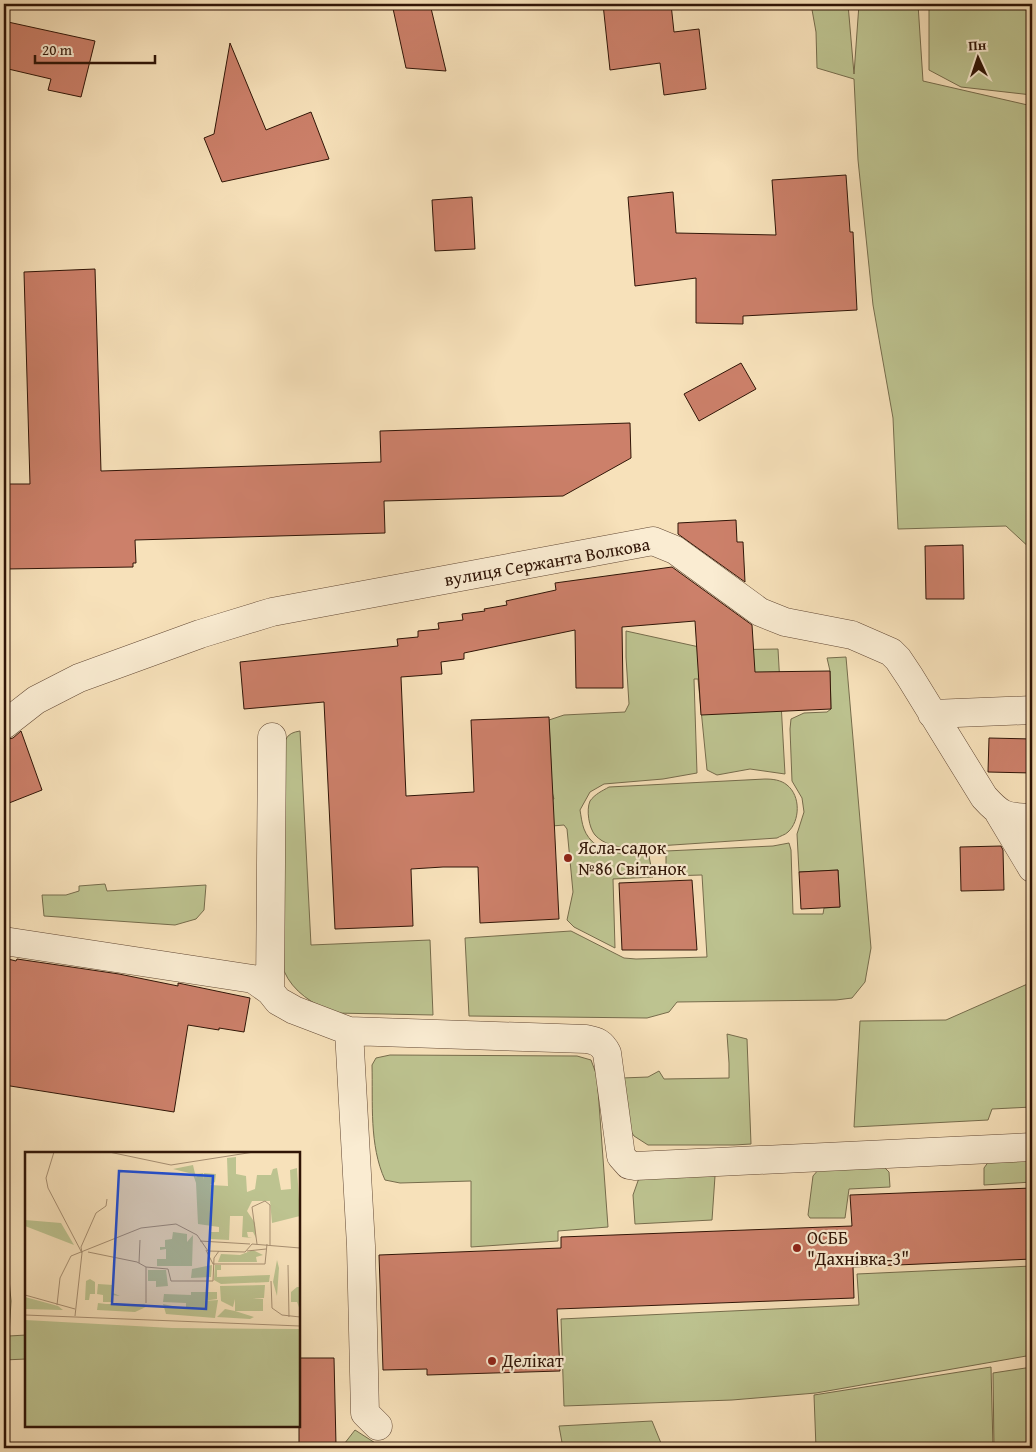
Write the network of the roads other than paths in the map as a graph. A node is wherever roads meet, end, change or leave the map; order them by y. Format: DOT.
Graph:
graph roads {
  1 [pos="1032,710"];
  2 [pos="932,714"];
  3 [pos="4,725"];
  4 [pos="272,738"];
  5 [pos="999,813"];
  6 [pos="1032,818"];
  7 [pos="1032,868"];
  8 [pos="4,941"];
  9 [pos="270,991"];
  10 [pos="349,1031"];
  11 [pos="1032,1147"];
  12 [pos="378,1426"];
  1 -- 2 [label="street"];
  2 -- 3 [label="street, вулиця Сержанта Волкова"];
  2 -- 5 [label="street, вулиця Сержанта Волкова"];
  4 -- 9 [label="street"];
  5 -- 6 [label="street"];
  5 -- 7 [label="street, вулиця Сержанта Волкова"];
  8 -- 9 [label="street"];
  9 -- 10 [label="street"];
  10 -- 11 [label="street"];
  10 -- 12 [label="street"];
}
